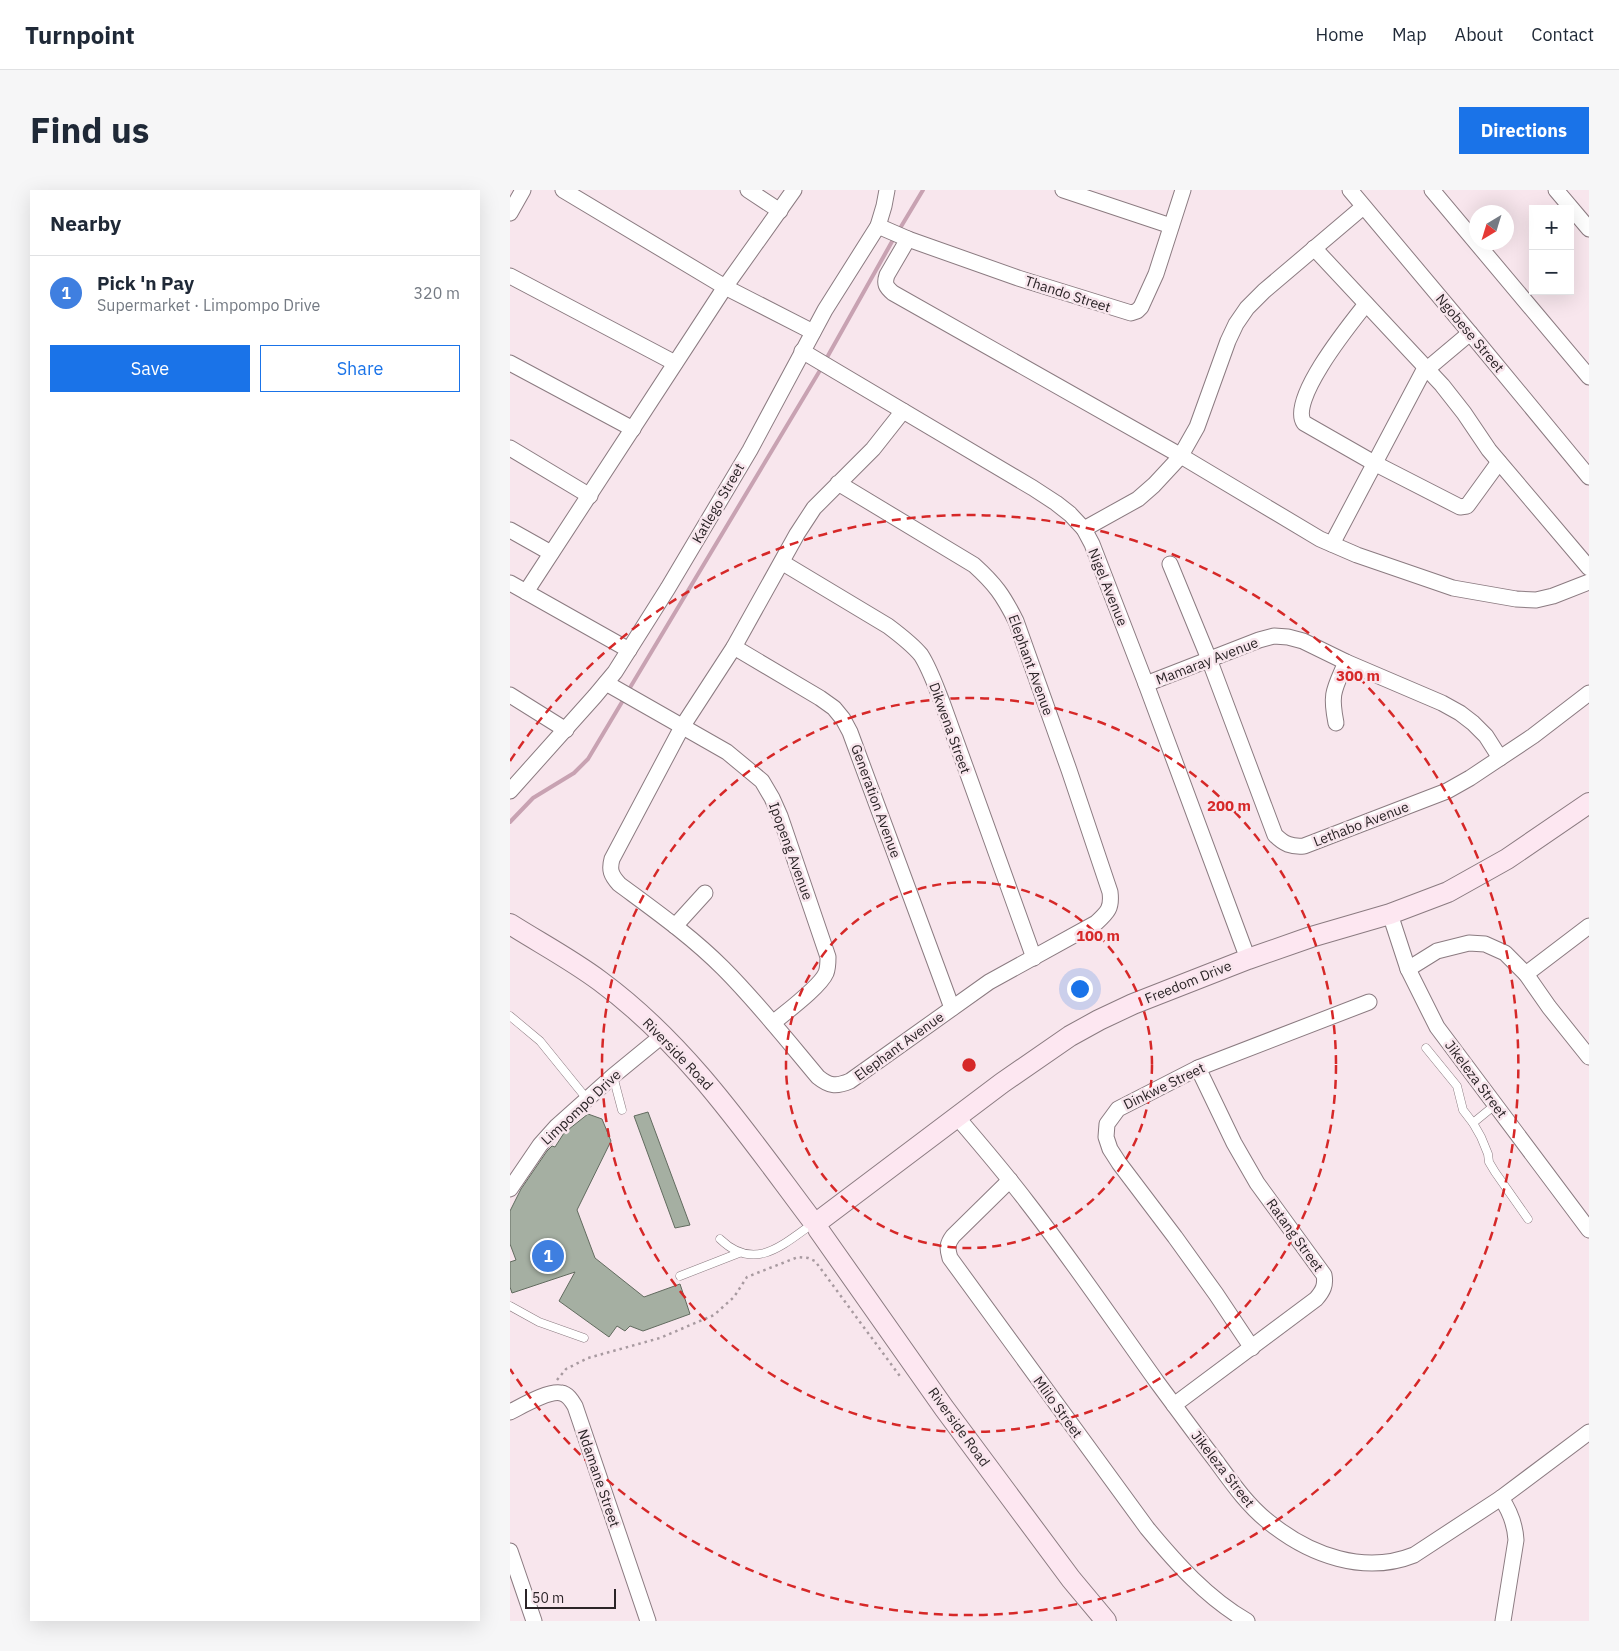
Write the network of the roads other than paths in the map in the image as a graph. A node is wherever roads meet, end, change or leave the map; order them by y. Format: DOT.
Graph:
graph roads {
  1 [pos="523,190"];
  2 [pos="563,190"];
  3 [pos="748,190"];
  4 [pos="794,190"];
  5 [pos="888,190"];
  6 [pos="1063,190"];
  7 [pos="1183,190"];
  8 [pos="1350,190"];
  9 [pos="1432,190"];
  10 [pos="1556,190"];
  11 [pos="1363,206"];
  12 [pos="510,211"];
  13 [pos="780,211"];
  14 [pos="878,226"];
  15 [pos="1171,226"];
  16 [pos="1589,229"];
  17 [pos="908,239"];
  18 [pos="1314,248"];
  19 [pos="510,276"];
  20 [pos="725,287"];
  21 [pos="1366,304"];
  22 [pos="813,332"];
  23 [pos="1470,333"];
  24 [pos="802,351"];
  25 [pos="510,363"];
  26 [pos="675,364"];
  27 [pos="1426,369"];
  28 [pos="1589,376"];
  29 [pos="904,411"];
  30 [pos="633,429"];
  31 [pos="510,448"];
  32 [pos="1180,457"];
  33 [pos="1499,462"];
  34 [pos="1374,463"];
  35 [pos="1589,477"];
  36 [pos="838,483"];
  37 [pos="590,496"];
  38 [pos="1084,529"];
  39 [pos="510,530"];
  40 [pos="1332,544"];
  41 [pos="551,553"];
  42 [pos="782,563"];
  43 [pos="1170,564"];
  44 [pos="1589,568"];
  45 [pos="1589,582"];
  46 [pos="510,583"];
  47 [pos="526,592"];
  48 [pos="734,647"];
  49 [pos="629,650"];
  50 [pos="1210,659"];
  51 [pos="1346,662"];
  52 [pos="606,683"];
  53 [pos="1146,684"];
  54 [pos="1589,693"];
  55 [pos="510,695"];
  56 [pos="1336,723"];
  57 [pos="682,726"];
  58 [pos="566,730"];
  59 [pos="1500,758"];
  60 [pos="512,786"];
  61 [pos="1589,803"];
  62 [pos="705,893"];
  63 [pos="1390,914"];
  64 [pos="510,924"];
  65 [pos="675,926"];
  66 [pos="1589,926"];
  67 [pos="1034,958"];
  68 [pos="1248,959"];
  69 [pos="1408,969"];
  70 [pos="1526,974"];
  71 [pos="1369,1002"];
  72 [pos="952,1008"];
  73 [pos="510,1016"];
  74 [pos="773,1023"];
  75 [pos="663,1035"];
  76 [pos="1426,1048"];
  77 [pos="1588,1054"];
  78 [pos="1198,1068"];
  79 [pos="613,1076"];
  80 [pos="587,1099"];
  81 [pos="1496,1105"];
  82 [pos="622,1110"];
  83 [pos="957,1118"];
  84 [pos="1473,1123"];
  85 [pos="1010,1180"];
  86 [pos="510,1189"];
  87 [pos="1528,1219"];
  88 [pos="814,1224"];
  89 [pos="1589,1230"];
  90 [pos="720,1239"];
  91 [pos="739,1253"];
  92 [pos="680,1276"];
  93 [pos="510,1306"];
  94 [pos="584,1338"];
  95 [pos="1252,1348"];
  96 [pos="1174,1405"];
  97 [pos="510,1412"];
  98 [pos="1589,1432"];
  99 [pos="1501,1498"];
  100 [pos="510,1551"];
  101 [pos="534,1621"];
  102 [pos="648,1621"];
  103 [pos="1106,1621"];
  104 [pos="1247,1621"];
  105 [pos="1503,1621"];
  1 -- 12 [label="street"];
  2 -- 20 [label="street"];
  3 -- 13 [label="street"];
  4 -- 13 [label="street"];
  5 -- 14 [label="street, Katlego Street"];
  6 -- 15 [label="street"];
  7 -- 15 [label="street, Thando Street"];
  8 -- 11 [label="street, Ngobese Street"];
  9 -- 28 [label="street"];
  10 -- 16 [label="street"];
  11 -- 18 [label="street"];
  11 -- 23 [label="street, Ngobese Street"];
  13 -- 20 [label="street"];
  14 -- 17 [label="street, Thando Street"];
  14 -- 22 [label="street, Katlego Street"];
  15 -- 17 [label="street, Thando Street"];
  17 -- 32 [label="street"];
  18 -- 21 [label="street"];
  18 -- 32 [label="street"];
  19 -- 26 [label="street"];
  20 -- 22 [label="street"];
  20 -- 26 [label="street"];
  21 -- 27 [label="street"];
  21 -- 34 [label="street"];
  22 -- 24 [label="street, Katlego Street"];
  23 -- 27 [label="street"];
  23 -- 35 [label="street, Ngobese Street"];
  24 -- 29 [label="street, Nigel Avenue"];
  24 -- 49 [label="street, Katlego Street"];
  25 -- 30 [label="street"];
  26 -- 30 [label="street"];
  27 -- 33 [label="street"];
  27 -- 34 [label="street"];
  29 -- 36 [label="street"];
  29 -- 38 [label="street, Nigel Avenue"];
  30 -- 37 [label="street"];
  31 -- 37 [label="street"];
  32 -- 38 [label="street"];
  32 -- 40 [label="street"];
  33 -- 34 [label="street"];
  33 -- 44 [label="street"];
  34 -- 40 [label="street"];
  36 -- 42 [label="street, Elephant Avenue"];
  36 -- 67 [label="street, Elephant Avenue"];
  37 -- 41 [label="street"];
  38 -- 53 [label="street, Nigel Avenue"];
  39 -- 41 [label="street"];
  40 -- 45 [label="street"];
  41 -- 47 [label="street"];
  42 -- 48 [label="street, Elephant Avenue"];
  42 -- 67 [label="street, Dikwena Street"];
  43 -- 50 [label="street, Lethabo Avenue"];
  46 -- 47 [label="street"];
  47 -- 49 [label="street"];
  48 -- 57 [label="street, Elephant Avenue"];
  48 -- 72 [label="street, Generation Avenue"];
  49 -- 52 [label="street, Katlego Street"];
  50 -- 51 [label="street, Mamaray Avenue"];
  50 -- 53 [label="street, Mamaray Avenue"];
  50 -- 59 [label="street, Lethabo Avenue"];
  51 -- 56 [label="street"];
  51 -- 59 [label="street, Mamaray Avenue"];
  52 -- 57 [label="street, Ipopeng Avenue"];
  52 -- 58 [label="street, Katlego Street"];
  53 -- 68 [label="street, Nigel Avenue"];
  54 -- 59 [label="street, Lethabo Avenue"];
  55 -- 58 [label="street"];
  57 -- 65 [label="street, Elephant Avenue"];
  57 -- 74 [label="street, Ipopeng Avenue"];
  58 -- 60 [label="street, Katlego Street"];
  61 -- 63 [label="street, Freedom Drive"];
  62 -- 65 [label="street"];
  63 -- 68 [label="street, Freedom Drive"];
  63 -- 69 [label="street, Jikeleza Street"];
  64 -- 75 [label="street, Riverside Road"];
  65 -- 74 [label="street, Elephant Avenue"];
  66 -- 70 [label="street"];
  67 -- 72 [label="street, Elephant Avenue"];
  68 -- 83 [label="street, Freedom Drive"];
  69 -- 70 [label="street"];
  69 -- 81 [label="street, Jikeleza Street"];
  70 -- 77 [label="street"];
  71 -- 78 [label="street, Dinkwe Street"];
  72 -- 74 [label="street, Elephant Avenue"];
  73 -- 80 [label="lane"];
  75 -- 79 [label="street, Limpompo Drive"];
  75 -- 88 [label="street, Riverside Road"];
  76 -- 84 [label="lane"];
  78 -- 95 [label="street, Ratang Street"];
  78 -- 95 [label="street, Dinkwe Street"];
  79 -- 80 [label="street, Limpompo Drive"];
  79 -- 82 [label="lane"];
  80 -- 86 [label="street, Limpompo Drive"];
  81 -- 84 [label="lane"];
  81 -- 89 [label="street, Jikeleza Street"];
  83 -- 85 [label="street, Jikeleza Street"];
  83 -- 88 [label="street, Freedom Drive"];
  84 -- 87 [label="lane"];
  85 -- 96 [label="street, Jikeleza Street"];
  85 -- 104 [label="street, Mlilo Street"];
  88 -- 91 [label="lane"];
  88 -- 103 [label="street, Riverside Road"];
  90 -- 91 [label="lane"];
  91 -- 92 [label="lane"];
  93 -- 94 [label="lane"];
  95 -- 96 [label="street, Ratang Street"];
  96 -- 99 [label="street, Jikeleza Street"];
  97 -- 102 [label="street, Ndamane Street"];
  98 -- 99 [label="street, Jikeleza Street"];
  99 -- 105 [label="street"];
  100 -- 101 [label="street"];
}
